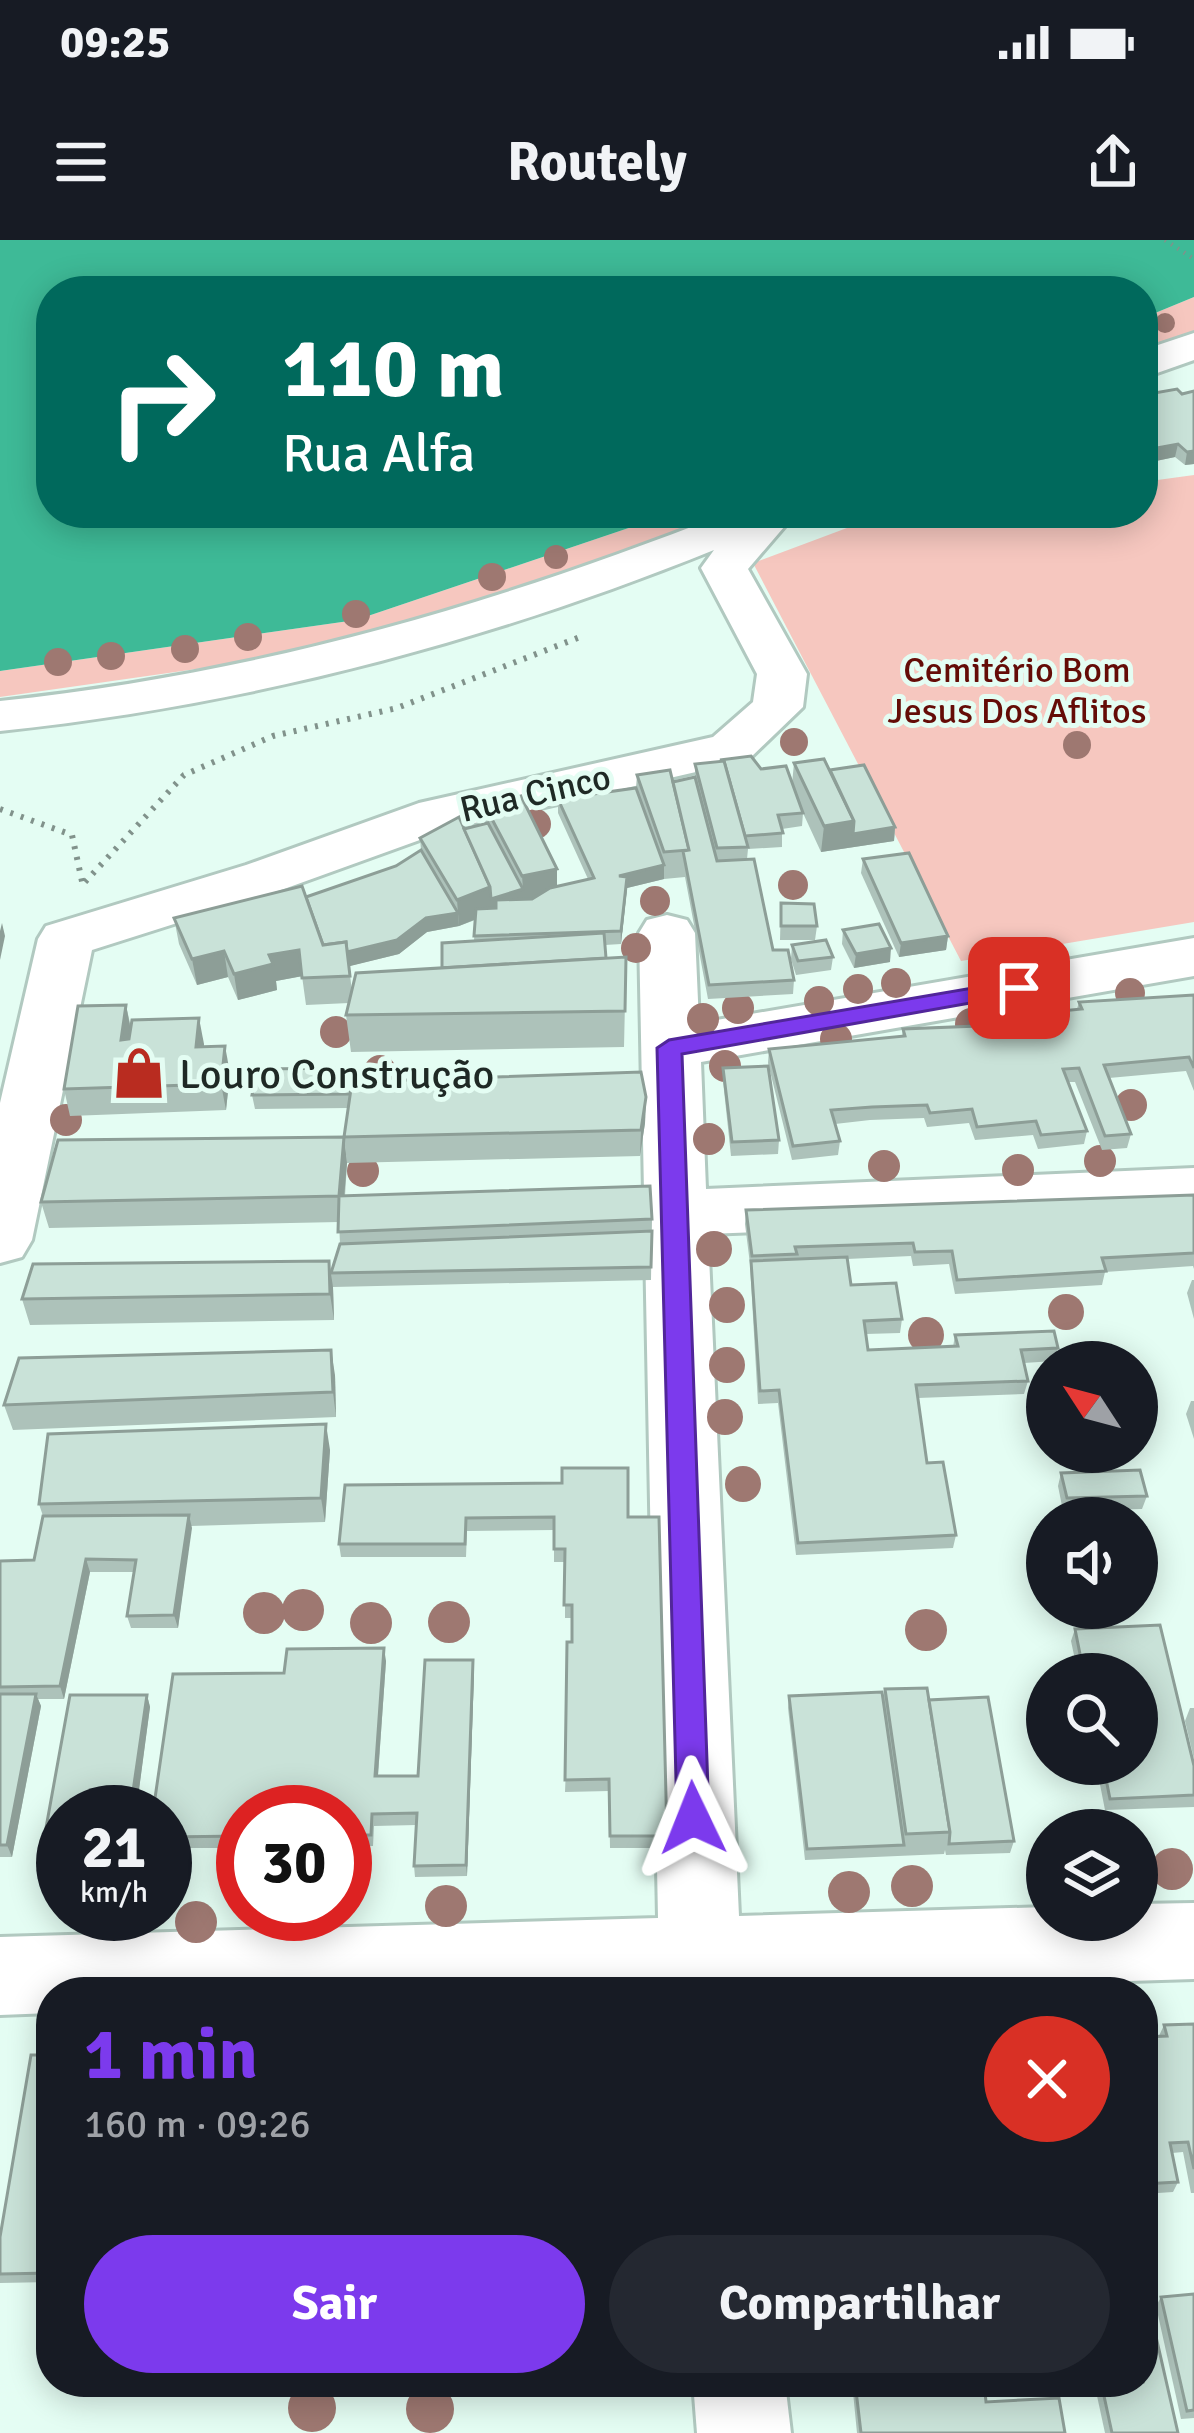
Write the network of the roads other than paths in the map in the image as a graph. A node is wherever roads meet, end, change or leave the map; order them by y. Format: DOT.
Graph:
graph roads {
  1 [pos="1194,344"];
  2 [pos="1158,359"];
  3 [pos="732,528"];
  4 [pos="757,528"];
  5 [pos="0,716"];
  6 [pos="667,934"];
  7 [pos="1194,957"];
  8 [pos="669,1048"];
  9 [pos="1194,1191"];
  10 [pos="674,1213"];
  11 [pos="0,1240"];
  12 [pos="1194,1940"];
  13 [pos="699,1975"];
  14 [pos="0,1976"];
  15 [pos="740,2397"];
  16 [pos="743,2433"];
  1 -- 2 [label="street"];
  3 -- 5 [label="street"];
  4 -- 11 [label="street, Rua Cinco"];
  6 -- 8 [label="street"];
  7 -- 8 [label="street"];
  8 -- 10 [label="street"];
  9 -- 10 [label="street"];
  10 -- 13 [label="street"];
  12 -- 13 [label="street"];
  13 -- 14 [label="street"];
  15 -- 16 [label="street"];
}
